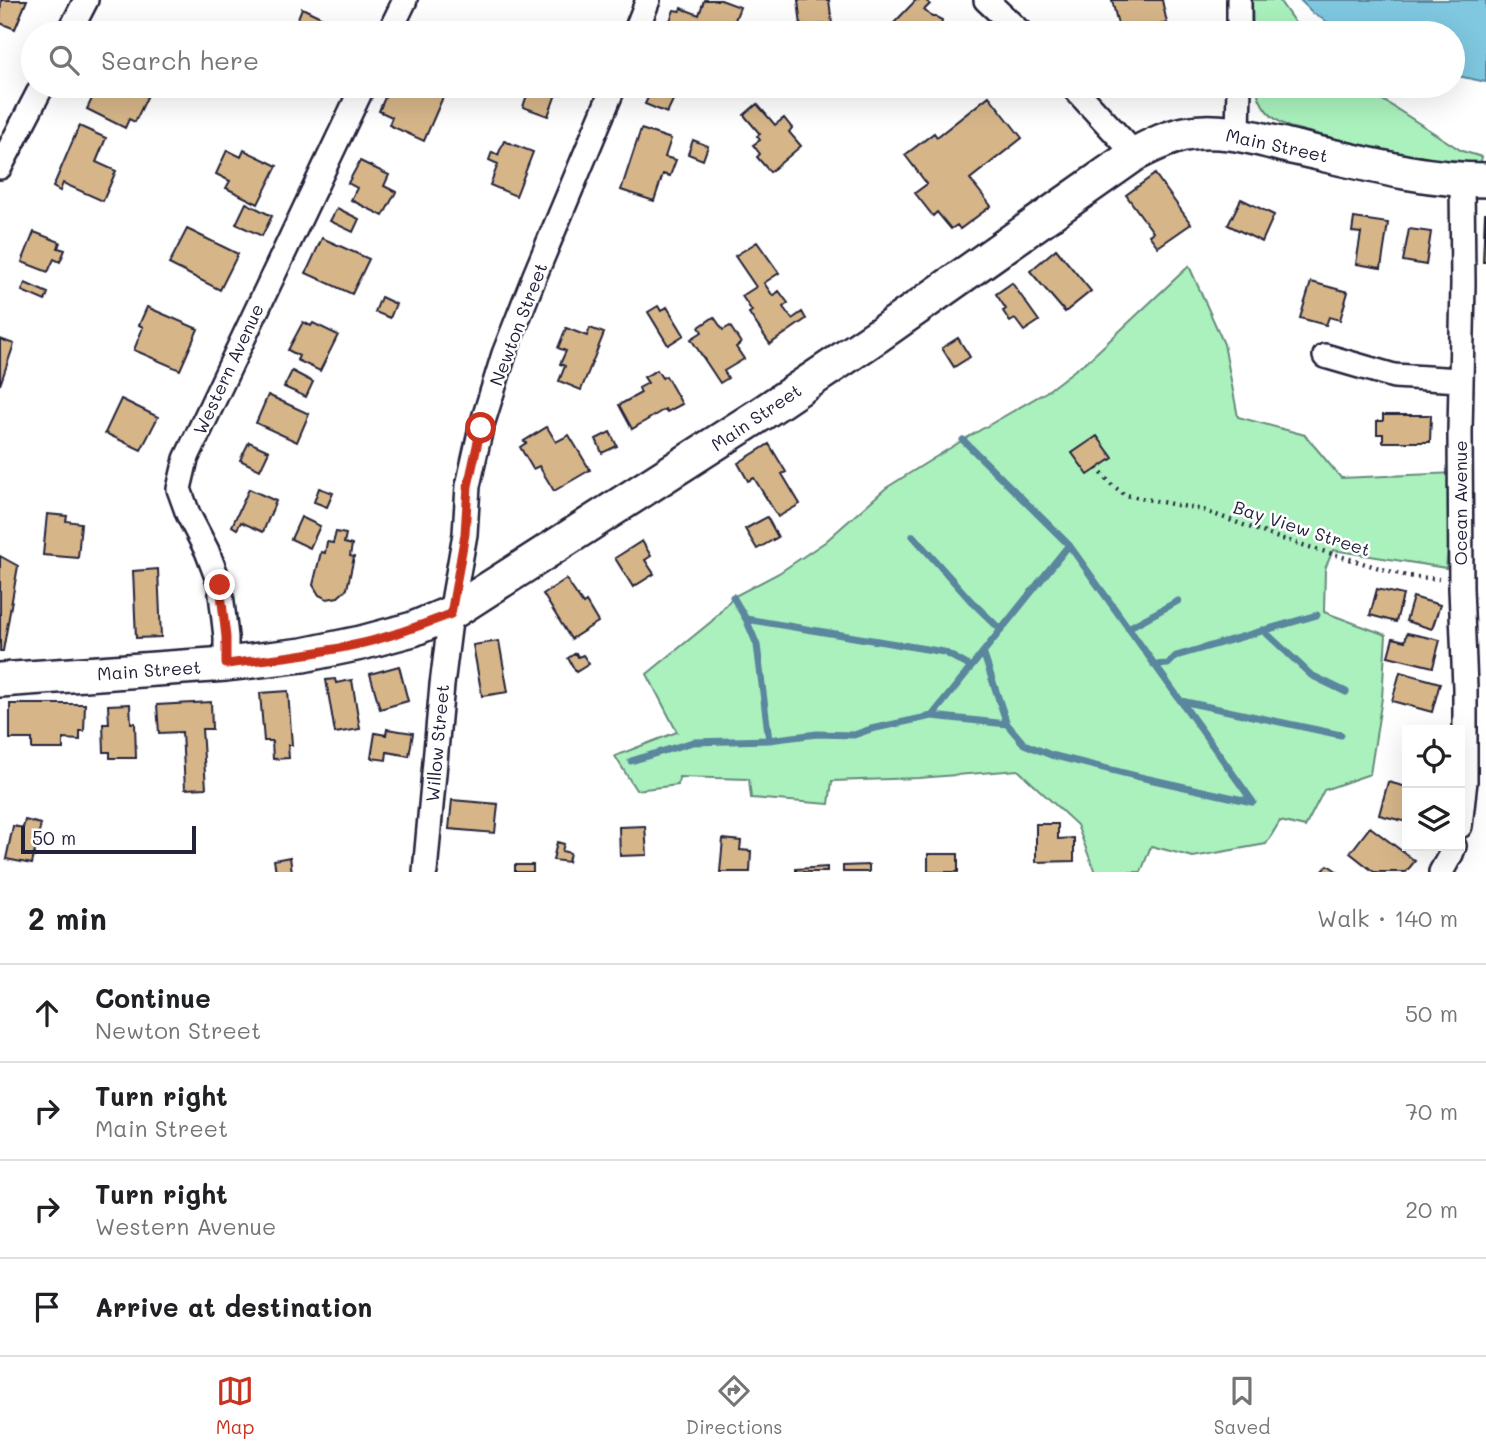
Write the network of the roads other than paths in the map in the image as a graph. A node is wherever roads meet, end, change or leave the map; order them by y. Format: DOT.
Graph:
graph roads {
  1 [pos="86,0"];
  2 [pos="405,0"];
  3 [pos="648,0"];
  4 [pos="986,0"];
  5 [pos="1238,0"];
  6 [pos="75,21"];
  7 [pos="395,21"];
  8 [pos="640,21"];
  9 [pos="1008,21"];
  10 [pos="1239,21"];
  11 [pos="36,98"];
  12 [pos="357,98"];
  13 [pos="609,98"];
  14 [pos="1083,98"];
  15 [pos="1239,98"];
  16 [pos="1238,134"];
  17 [pos="1135,154"];
  18 [pos="0,167"];
  19 [pos="1474,180"];
  20 [pos="1325,356"];
  21 [pos="1460,380"];
  22 [pos="451,614"];
  23 [pos="226,664"];
  24 [pos="0,680"];
  25 [pos="1464,788"];
  26 [pos="1452,851"];
  27 [pos="425,872"];
  28 [pos="1441,872"];
  1 -- 6 [label="street"];
  2 -- 7 [label="street"];
  3 -- 8 [label="street"];
  4 -- 9 [label="street"];
  5 -- 10 [label="street"];
  11 -- 18 [label="street"];
  12 -- 23 [label="street, Western Avenue"];
  13 -- 22 [label="street, Newton Street"];
  14 -- 17 [label="street"];
  15 -- 16 [label="street"];
  16 -- 17 [label="main road, Main Street"];
  16 -- 19 [label="main road, Main Street"];
  17 -- 22 [label="main road, Main Street"];
  19 -- 21 [label="street, Ocean Avenue"];
  20 -- 21 [label="street"];
  21 -- 25 [label="street, Ocean Avenue"];
  22 -- 23 [label="main road, Main Street"];
  22 -- 27 [label="street, Willow Street"];
  23 -- 24 [label="main road, Main Street"];
  26 -- 28 [label="street"];
}
